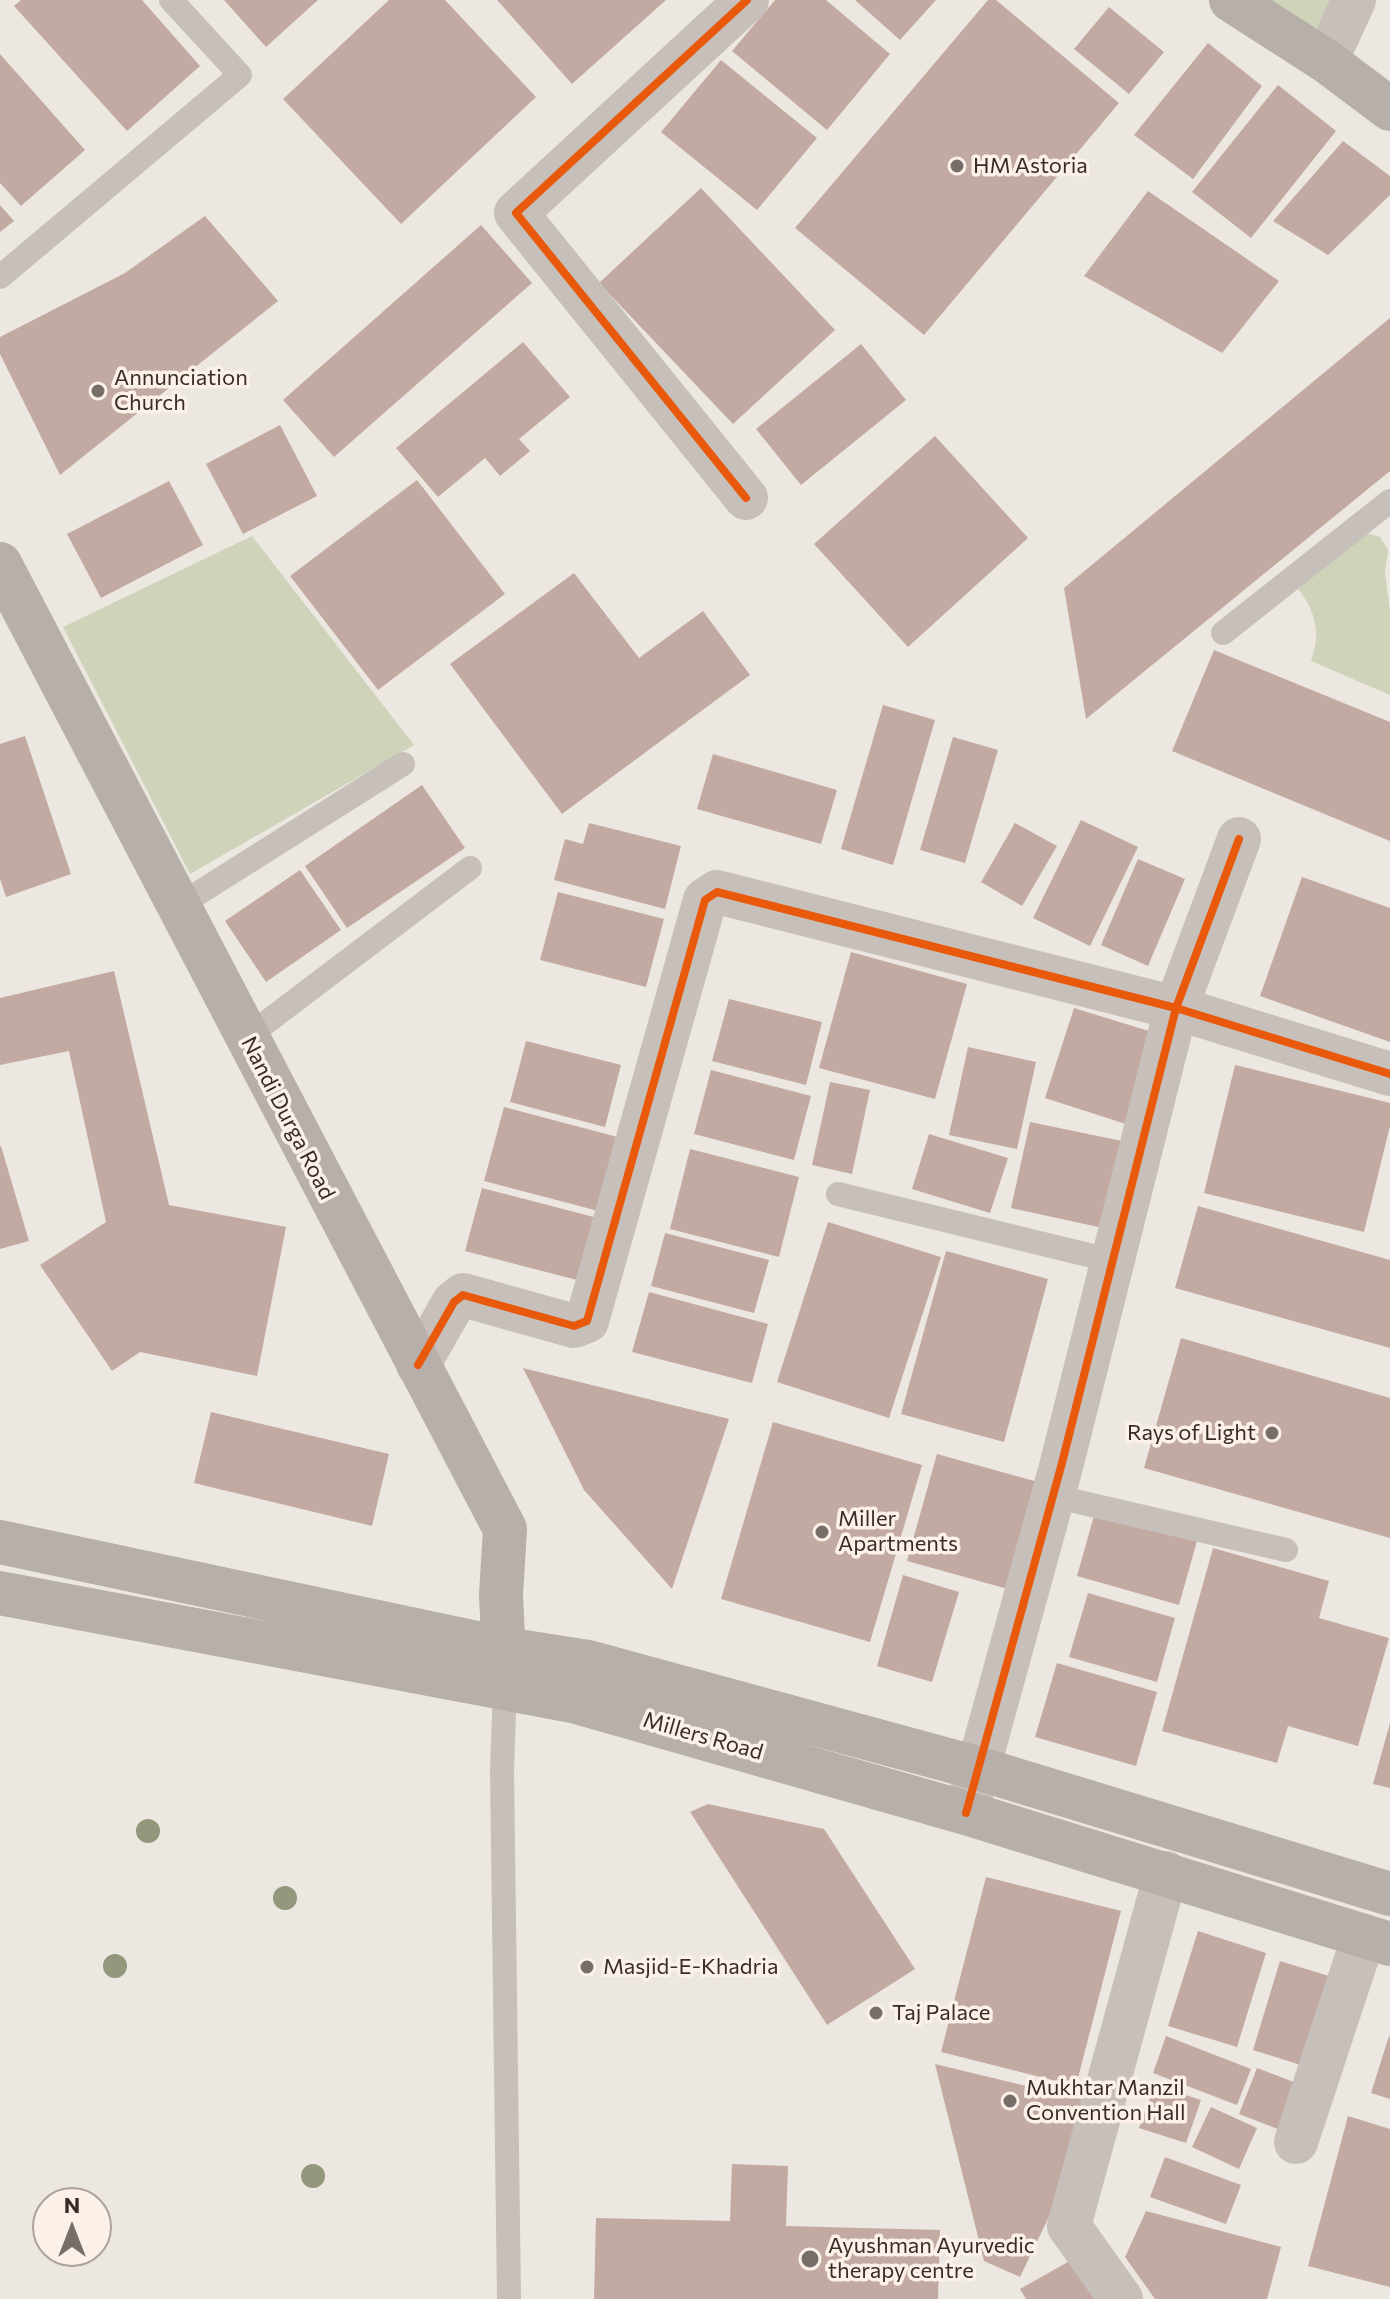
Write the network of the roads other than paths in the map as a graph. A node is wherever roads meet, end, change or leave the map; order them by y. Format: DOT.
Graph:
graph roads {
  1 [pos="171,0"];
  2 [pos="747,0"];
  3 [pos="1231,0"];
  4 [pos="1354,0"];
  5 [pos="1326,61"];
  6 [pos="1390,109"];
  7 [pos="0,277"];
  8 [pos="746,498"];
  9 [pos="1390,501"];
  10 [pos="0,564"];
  11 [pos="1223,633"];
  12 [pos="403,764"];
  13 [pos="1239,839"];
  14 [pos="470,868"];
  15 [pos="178,906"];
  16 [pos="1176,1008"];
  17 [pos="247,1037"];
  18 [pos="1390,1074"];
  19 [pos="838,1194"];
  20 [pos="1113,1261"];
  21 [pos="418,1365"];
  22 [pos="1053,1496"];
  23 [pos="0,1542"];
  24 [pos="1286,1550"];
  25 [pos="0,1593"];
  26 [pos="505,1668"];
  27 [pos="977,1768"];
  28 [pos="966,1813"];
  29 [pos="1166,1873"];
  30 [pos="1390,1894"];
  31 [pos="1377,1940"];
  32 [pos="1296,2142"];
  33 [pos="509,2299"];
  34 [pos="1121,2299"];
  1 -- 7 [label="lane"];
  2 -- 8 [label="street"];
  3 -- 5 [label="main road"];
  4 -- 5 [label="street"];
  5 -- 6 [label="main road"];
  9 -- 11 [label="lane"];
  10 -- 15 [label="main road, Nandi Durga Road"];
  12 -- 15 [label="lane"];
  13 -- 16 [label="street"];
  14 -- 17 [label="lane"];
  15 -- 17 [label="main road, Nandi Durga Road"];
  16 -- 18 [label="street"];
  16 -- 20 [label="street"];
  16 -- 21 [label="street"];
  17 -- 21 [label="main road, Nandi Durga Road"];
  19 -- 20 [label="lane"];
  20 -- 22 [label="street"];
  21 -- 26 [label="main road, Nandi Durga Road"];
  22 -- 24 [label="lane"];
  22 -- 27 [label="street"];
  23 -- 26 [label="main road, Millers Road"];
  25 -- 26 [label="main road, Millers Road"];
  26 -- 27 [label="main road, Millers Road"];
  26 -- 28 [label="main road, Millers Road"];
  26 -- 33 [label="lane"];
  27 -- 28 [label="street"];
  27 -- 30 [label="main road, Millers Road"];
  28 -- 29 [label="main road, Millers Road"];
  29 -- 31 [label="main road, Millers Road"];
  29 -- 34 [label="street"];
  31 -- 32 [label="street"];
}
